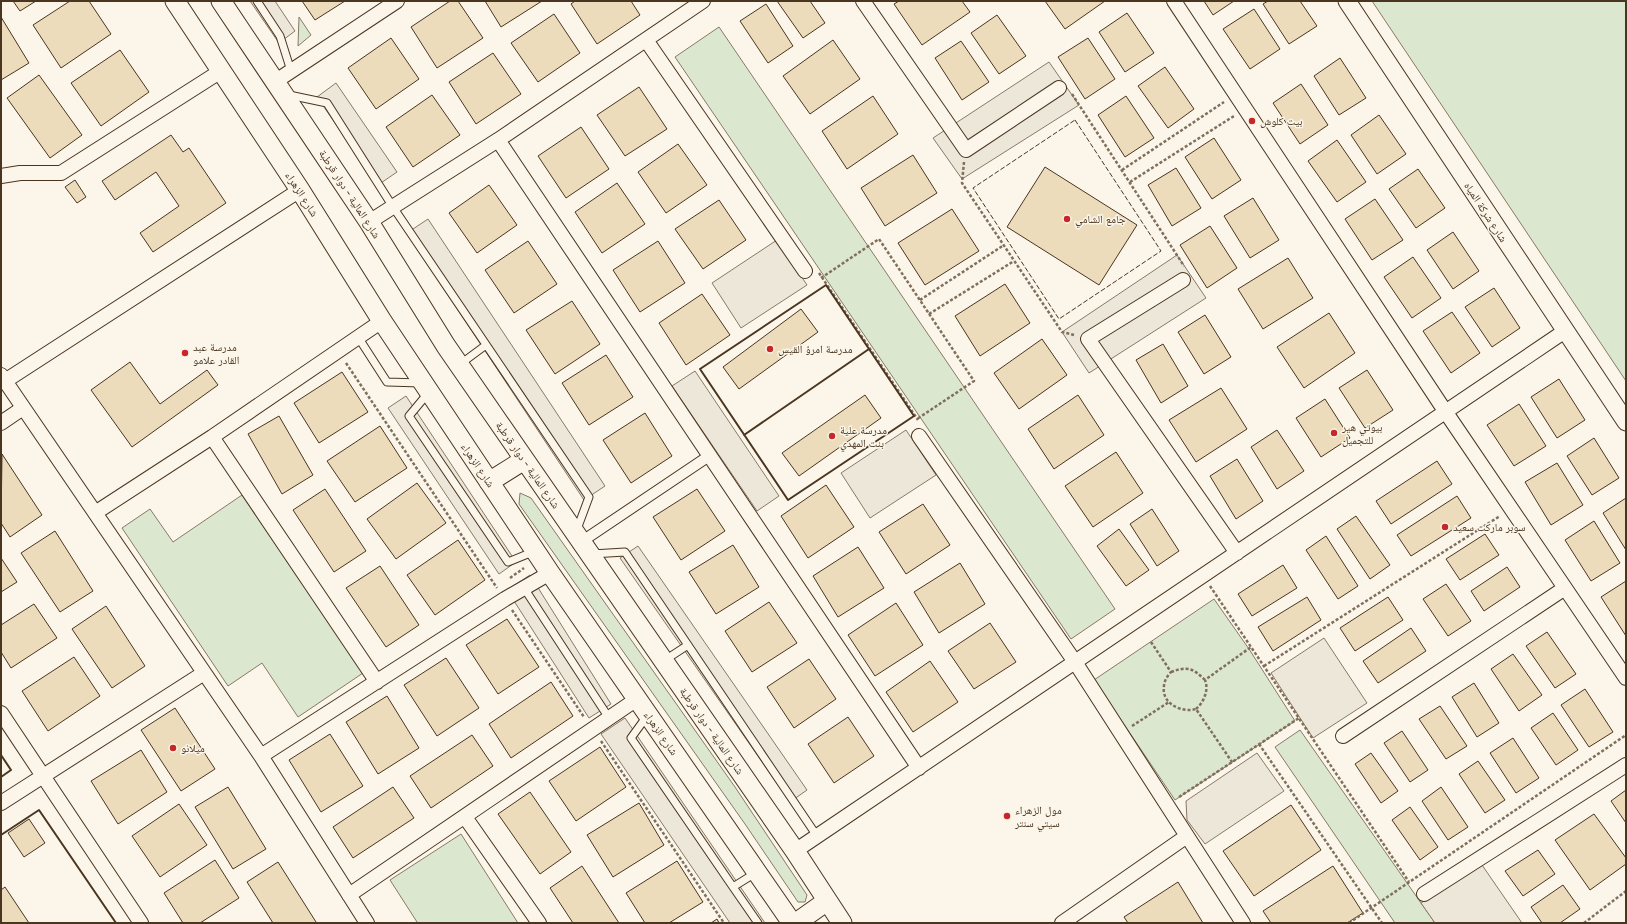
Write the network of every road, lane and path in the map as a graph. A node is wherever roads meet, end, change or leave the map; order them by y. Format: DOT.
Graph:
graph roads {
  1 [pos="174,1"];
  2 [pos="221,1"];
  3 [pos="257,1"];
  4 [pos="396,1"];
  5 [pos="703,1"];
  6 [pos="863,1"];
  7 [pos="1174,1"];
  8 [pos="1347,1"];
  9 [pos="646,40"];
  10 [pos="220,71"];
  11 [pos="284,82"];
  12 [pos="1059,88"];
  13 [pos="1236,94"];
  14 [pos="1245,109"];
  15 [pos="498,140"];
  16 [pos="966,150"];
  17 [pos="1122,170"];
  18 [pos="1,176"];
  19 [pos="1130,182"];
  20 [pos="300,190"];
  21 [pos="393,207"];
  22 [pos="369,222"];
  23 [pos="1004,245"];
  24 [pos="1014,261"];
  25 [pos="806,271"];
  26 [pos="822,278"];
  27 [pos="1183,280"];
  28 [pos="920,300"];
  29 [pos="929,314"];
  30 [pos="382,321"];
  31 [pos="1565,331"];
  32 [pos="358,337"];
  33 [pos="1088,339"];
  34 [pos="486,345"];
  35 [pos="338,351"];
  36 [pos="459,365"];
  37 [pos="3,378"];
  38 [pos="426,388"];
  39 [pos="23,408"];
  40 [pos="1446,412"];
  41 [pos="917,419"];
  42 [pos="1,422"];
  43 [pos="1626,422"];
  44 [pos="919,436"];
  45 [pos="212,437"];
  46 [pos="709,456"];
  47 [pos="524,460"];
  48 [pos="489,482"];
  49 [pos="1511,508"];
  50 [pos="95,513"];
  51 [pos="582,543"];
  52 [pos="535,550"];
  53 [pos="1237,553"];
  54 [pos="550,573"];
  55 [pos="1203,576"];
  56 [pos="524,588"];
  57 [pos="1565,588"];
  58 [pos="505,599"];
  59 [pos="1151,642"];
  60 [pos="688,645"];
  61 [pos="1252,647"];
  62 [pos="663,661"];
  63 [pos="1075,662"];
  64 [pos="1264,666"];
  65 [pos="1171,672"];
  66 [pos="204,673"];
  67 [pos="1626,678"];
  68 [pos="1205,680"];
  69 [pos="377,682"];
  70 [pos="637,699"];
  71 [pos="1168,702"];
  72 [pos="1196,709"];
  73 [pos="1,713"];
  74 [pos="648,714"];
  75 [pos="609,718"];
  76 [pos="1299,718"];
  77 [pos="592,729"];
  78 [pos="1121,734"];
  79 [pos="1626,735"];
  80 [pos="1344,736"];
  81 [pos="1259,744"];
  82 [pos="261,756"];
  83 [pos="1232,762"];
  84 [pos="1626,765"];
  85 [pos="919,768"];
  86 [pos="42,775"];
  87 [pos="1,803"];
  88 [pos="1167,805"];
  89 [pos="465,817"];
  90 [pos="818,836"];
  91 [pos="1187,836"];
  92 [pos="795,851"];
  93 [pos="757,872"];
  94 [pos="1410,882"];
  95 [pos="733,887"];
  96 [pos="1626,891"];
  97 [pos="1424,894"];
  98 [pos="349,895"];
  99 [pos="828,901"];
  100 [pos="1372,908"];
  101 [pos="362,921"];
  102 [pos="141,923"];
  103 [pos="539,923"];
  104 [pos="724,923"];
  105 [pos="758,923"];
  106 [pos="792,923"];
  107 [pos="796,923"];
  108 [pos="842,923"];
  109 [pos="1062,923"];
  110 [pos="1243,923"];
  111 [pos="1349,923"];
  112 [pos="1382,923"];
  113 [pos="1584,923"];
  1 -- 10 [label="main road, شارع الزهراء"];
  2 -- 11 [label="main road, شارع المالية - دوار قرطبة"];
  3 -- 11 [label="lane"];
  4 -- 11 [label="street"];
  5 -- 9 [label="street"];
  6 -- 16 [label="street"];
  7 -- 13 [label="street"];
  8 -- 31 [label="street, شارع شركة المياه"];
  9 -- 15 [label="street"];
  9 -- 25 [label="street"];
  10 -- 18 [label="street"];
  10 -- 20 [label="main road, شارع الزهراء"];
  11 -- 21 [label="lane"];
  11 -- 22 [label="main road, شارع المالية - دوار قرطبة"];
  12 -- 16 [label="street"];
  12 -- 17 [label="path"];
  13 -- 14 [label="street"];
  13 -- 17 [label="path"];
  14 -- 19 [label="path"];
  14 -- 40 [label="street"];
  15 -- 21 [label="street"];
  15 -- 46 [label="street"];
  16 -- 23 [label="path"];
  17 -- 19 [label="path"];
  19 -- 27 [label="path"];
  20 -- 30 [label="main road, شارع الزهراء"];
  20 -- 37 [label="street"];
  21 -- 22 [label="street"];
  21 -- 34 [label="lane"];
  22 -- 36 [label="main road, شارع المالية - دوار قرطبة"];
  23 -- 24 [label="path"];
  23 -- 28 [label="path"];
  24 -- 29 [label="path"];
  24 -- 33 [label="path"];
  25 -- 26 [label="path"];
  26 -- 28 [label="path"];
  26 -- 41 [label="path"];
  27 -- 33 [label="street"];
  28 -- 29 [label="path"];
  29 -- 41 [label="path"];
  30 -- 32 [label="street"];
  30 -- 38 [label="main road, شارع الزهراء"];
  31 -- 40 [label="street"];
  31 -- 43 [label="street, شارع شركة المياه"];
  32 -- 35 [label="street"];
  32 -- 38 [label="lane"];
  33 -- 53 [label="street"];
  34 -- 36 [label="lane"];
  34 -- 51 [label="lane"];
  35 -- 45 [label="street"];
  35 -- 58 [label="path"];
  36 -- 47 [label="main road, شارع المالية - دوار قرطبة"];
  37 -- 39 [label="street"];
  38 -- 48 [label="main road, شارع الزهراء"];
  38 -- 52 [label="lane"];
  39 -- 42 [label="street"];
  39 -- 50 [label="street"];
  40 -- 49 [label="street"];
  40 -- 53 [label="street"];
  41 -- 44 [label="path"];
  44 -- 63 [label="street"];
  45 -- 50 [label="street"];
  45 -- 69 [label="street"];
  46 -- 51 [label="street"];
  46 -- 85 [label="street"];
  47 -- 48 [label="main road"];
  47 -- 51 [label="main road, شارع المالية - دوار قرطبة"];
  48 -- 52 [label="main road, شارع الزهراء"];
  49 -- 57 [label="street"];
  49 -- 64 [label="path"];
  50 -- 66 [label="street"];
  51 -- 60 [label="lane"];
  51 -- 62 [label="main road, شارع المالية - دوار قرطبة"];
  52 -- 54 [label="main road, شارع الزهراء"];
  53 -- 55 [label="street"];
  54 -- 56 [label="street"];
  54 -- 70 [label="main road, شارع الزهراء"];
  55 -- 61 [label="path"];
  55 -- 63 [label="street"];
  56 -- 58 [label="street"];
  56 -- 75 [label="lane"];
  57 -- 67 [label="street"];
  57 -- 80 [label="street"];
  58 -- 69 [label="street"];
  58 -- 77 [label="path"];
  59 -- 65 [label="path"];
  60 -- 62 [label="lane"];
  60 -- 90 [label="lane"];
  61 -- 64 [label="path"];
  61 -- 68 [label="path"];
  62 -- 92 [label="main road, شارع المالية - دوار قرطبة"];
  63 -- 78 [label="street"];
  63 -- 85 [label="street"];
  64 -- 76 [label="path"];
  65 -- 68 [label="path"];
  65 -- 71 [label="path"];
  66 -- 82 [label="street"];
  66 -- 86 [label="street"];
  68 -- 72 [label="path"];
  69 -- 82 [label="street"];
  70 -- 74 [label="main road, شارع الزهراء"];
  70 -- 75 [label="street"];
  71 -- 72 [label="path"];
  71 -- 78 [label="path"];
  72 -- 83 [label="path"];
  73 -- 86 [label="street"];
  74 -- 93 [label="main road, شارع الزهراء"];
  74 -- 95 [label="lane"];
  75 -- 77 [label="street"];
  76 -- 81 [label="path"];
  76 -- 94 [label="path"];
  77 -- 89 [label="street"];
  77 -- 104 [label="path"];
  78 -- 88 [label="street"];
  79 -- 94 [label="path"];
  81 -- 83 [label="path"];
  81 -- 100 [label="path"];
  82 -- 98 [label="street"];
  83 -- 88 [label="path"];
  84 -- 97 [label="street"];
  85 -- 90 [label="street"];
  86 -- 87 [label="street"];
  86 -- 102 [label="street"];
  88 -- 91 [label="street"];
  89 -- 98 [label="street"];
  89 -- 103 [label="street"];
  90 -- 92 [label="street"];
  91 -- 109 [label="street"];
  91 -- 110 [label="street"];
  92 -- 99 [label="main road, شارع المالية - دوار قرطبة"];
  93 -- 95 [label="lane"];
  93 -- 106 [label="main road, شارع الزهراء"];
  94 -- 100 [label="path"];
  95 -- 105 [label="lane"];
  96 -- 113 [label="path"];
  98 -- 101 [label="street"];
  99 -- 107 [label="main road"];
  99 -- 108 [label="main road, شارع المالية - دوار قرطبة"];
  100 -- 111 [label="path"];
  100 -- 112 [label="path"];
}
